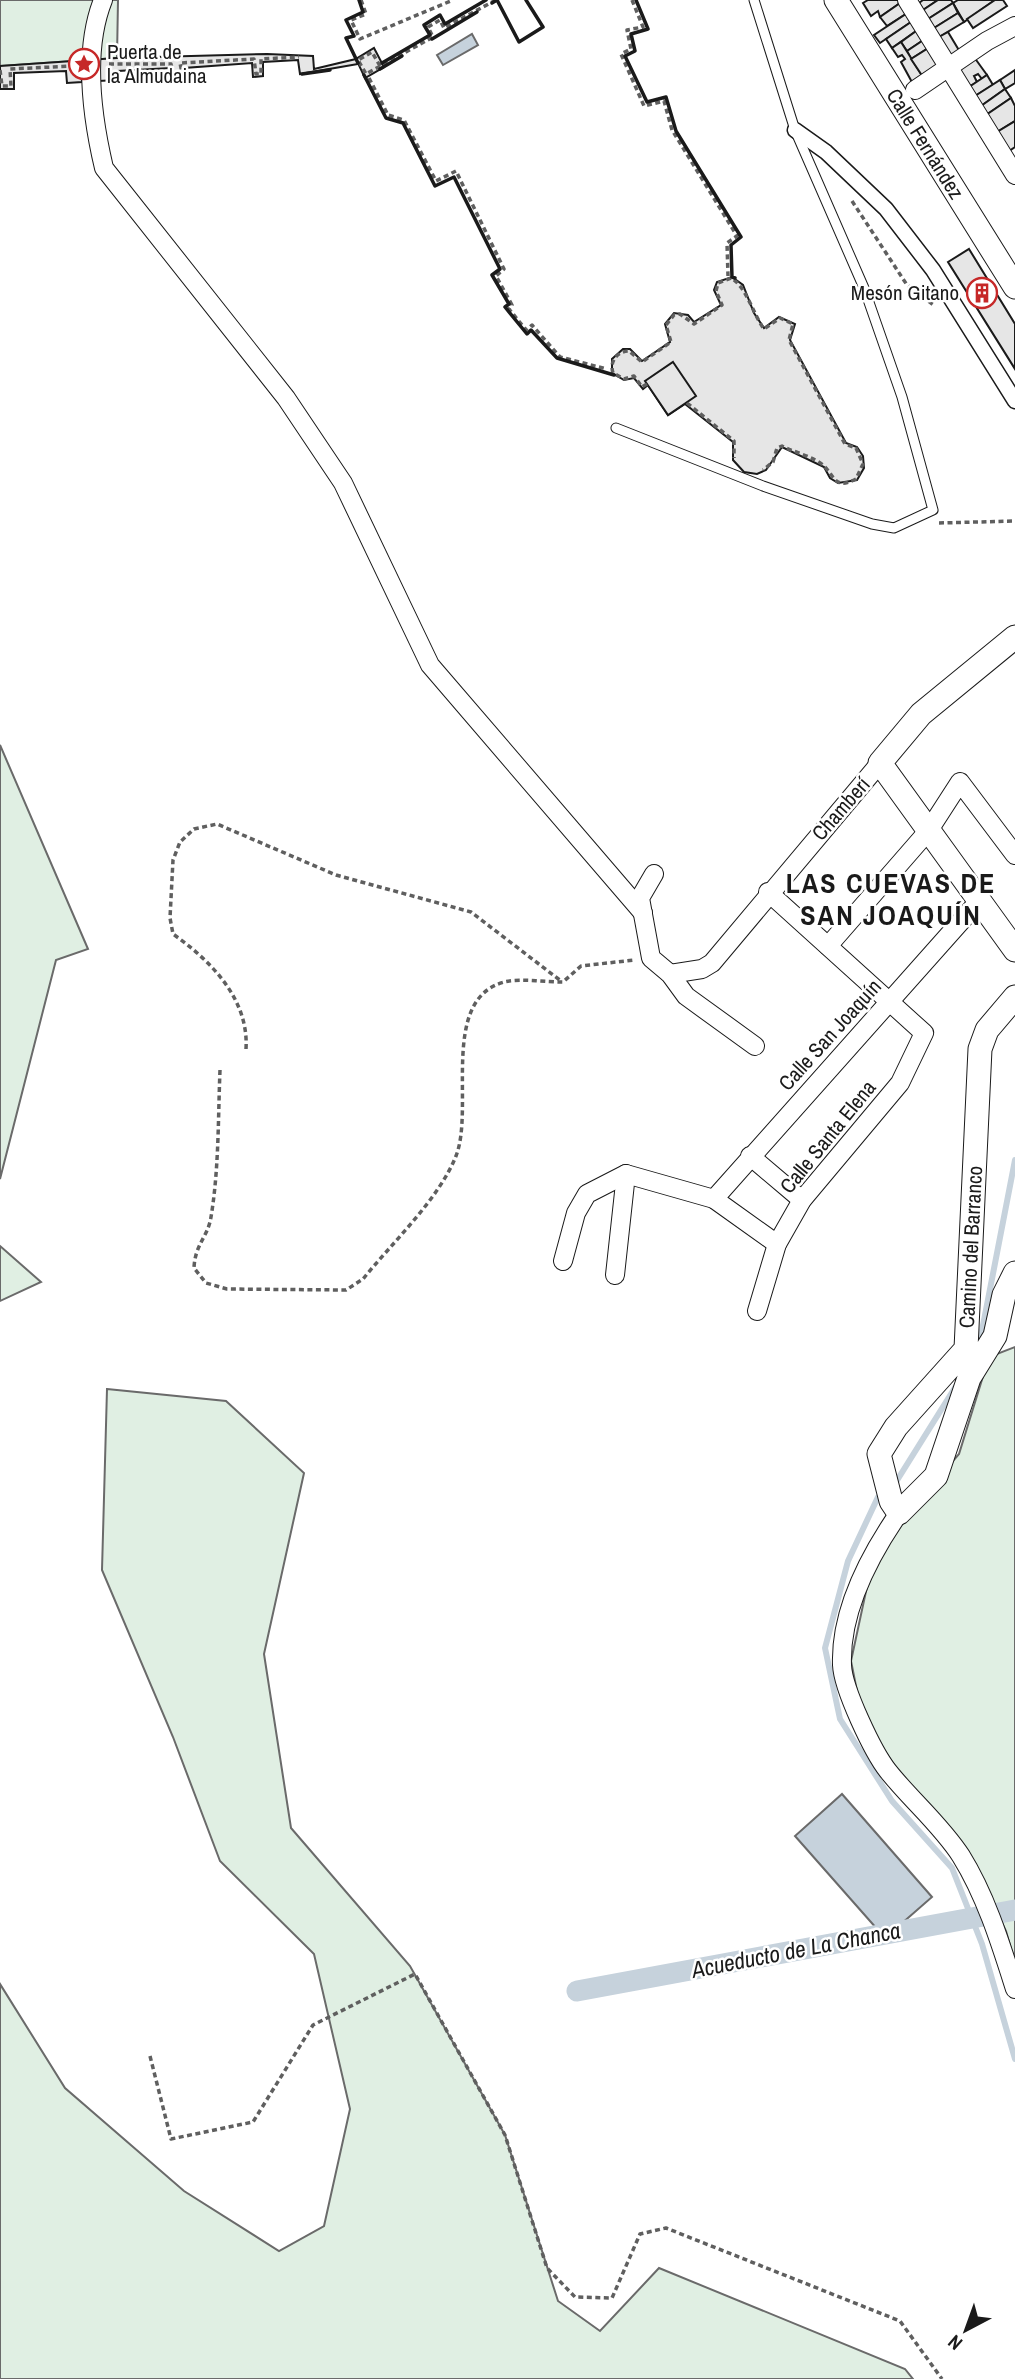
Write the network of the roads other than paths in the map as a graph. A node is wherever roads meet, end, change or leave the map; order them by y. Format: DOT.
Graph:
graph roads {
  1 [pos="103,0"];
  2 [pos="754,0"];
  3 [pos="836,0"];
  4 [pos="907,0"];
  5 [pos="1015,26"];
  6 [pos="949,66"];
  7 [pos="915,90"];
  8 [pos="796,130"];
  9 [pos="1015,175"];
  10 [pos="1015,287"];
  11 [pos="1015,401"];
  12 [pos="616,428"];
  13 [pos="1015,638"];
  14 [pos="880,763"];
  15 [pos="929,830"];
  16 [pos="1015,855"];
  17 [pos="654,874"];
  18 [pos="768,892"];
  19 [pos="979,901"];
  20 [pos="643,913"];
  21 [pos="828,946"];
  22 [pos="1015,950"];
  23 [pos="670,974"];
  24 [pos="1015,997"];
  25 [pos="891,1002"];
  26 [pos="755,1046"];
  27 [pos="750,1156"];
  28 [pos="626,1174"];
  29 [pos="714,1199"];
  30 [pos="802,1200"];
  31 [pos="778,1244"];
  32 [pos="563,1261"];
  33 [pos="1015,1273"];
  34 [pos="615,1275"];
  35 [pos="757,1311"];
  36 [pos="895,1507"];
  37 [pos="1015,1989"];
  1 -- 20 [label="street"];
  2 -- 8 [label="lane"];
  3 -- 10 [label="street, Calle Fernández"];
  4 -- 6 [label="street"];
  5 -- 6 [label="street"];
  6 -- 7 [label="street"];
  6 -- 9 [label="street"];
  8 -- 11 [label="street"];
  8 -- 12 [label="lane"];
  13 -- 14 [label="street, Chamberí"];
  14 -- 15 [label="street"];
  14 -- 18 [label="street, Chamberí"];
  15 -- 16 [label="street"];
  15 -- 19 [label="street"];
  15 -- 21 [label="street"];
  17 -- 20 [label="street"];
  18 -- 21 [label="street"];
  18 -- 23 [label="street, Chamberí"];
  19 -- 22 [label="street"];
  19 -- 25 [label="street, Calle San Joaquín"];
  20 -- 23 [label="street"];
  21 -- 25 [label="street"];
  23 -- 26 [label="street"];
  24 -- 36 [label="street, Camino del Barranco"];
  25 -- 27 [label="street, Calle San Joaquín"];
  25 -- 30 [label="street, Calle Santa Elena"];
  27 -- 29 [label="street, Calle San Joaquín"];
  27 -- 30 [label="street"];
  28 -- 29 [label="street"];
  28 -- 32 [label="street"];
  28 -- 34 [label="street"];
  29 -- 31 [label="street"];
  30 -- 31 [label="street, Calle Santa Elena"];
  31 -- 35 [label="street, Calle Santa Elena"];
  33 -- 36 [label="street"];
  36 -- 37 [label="street"];
}
